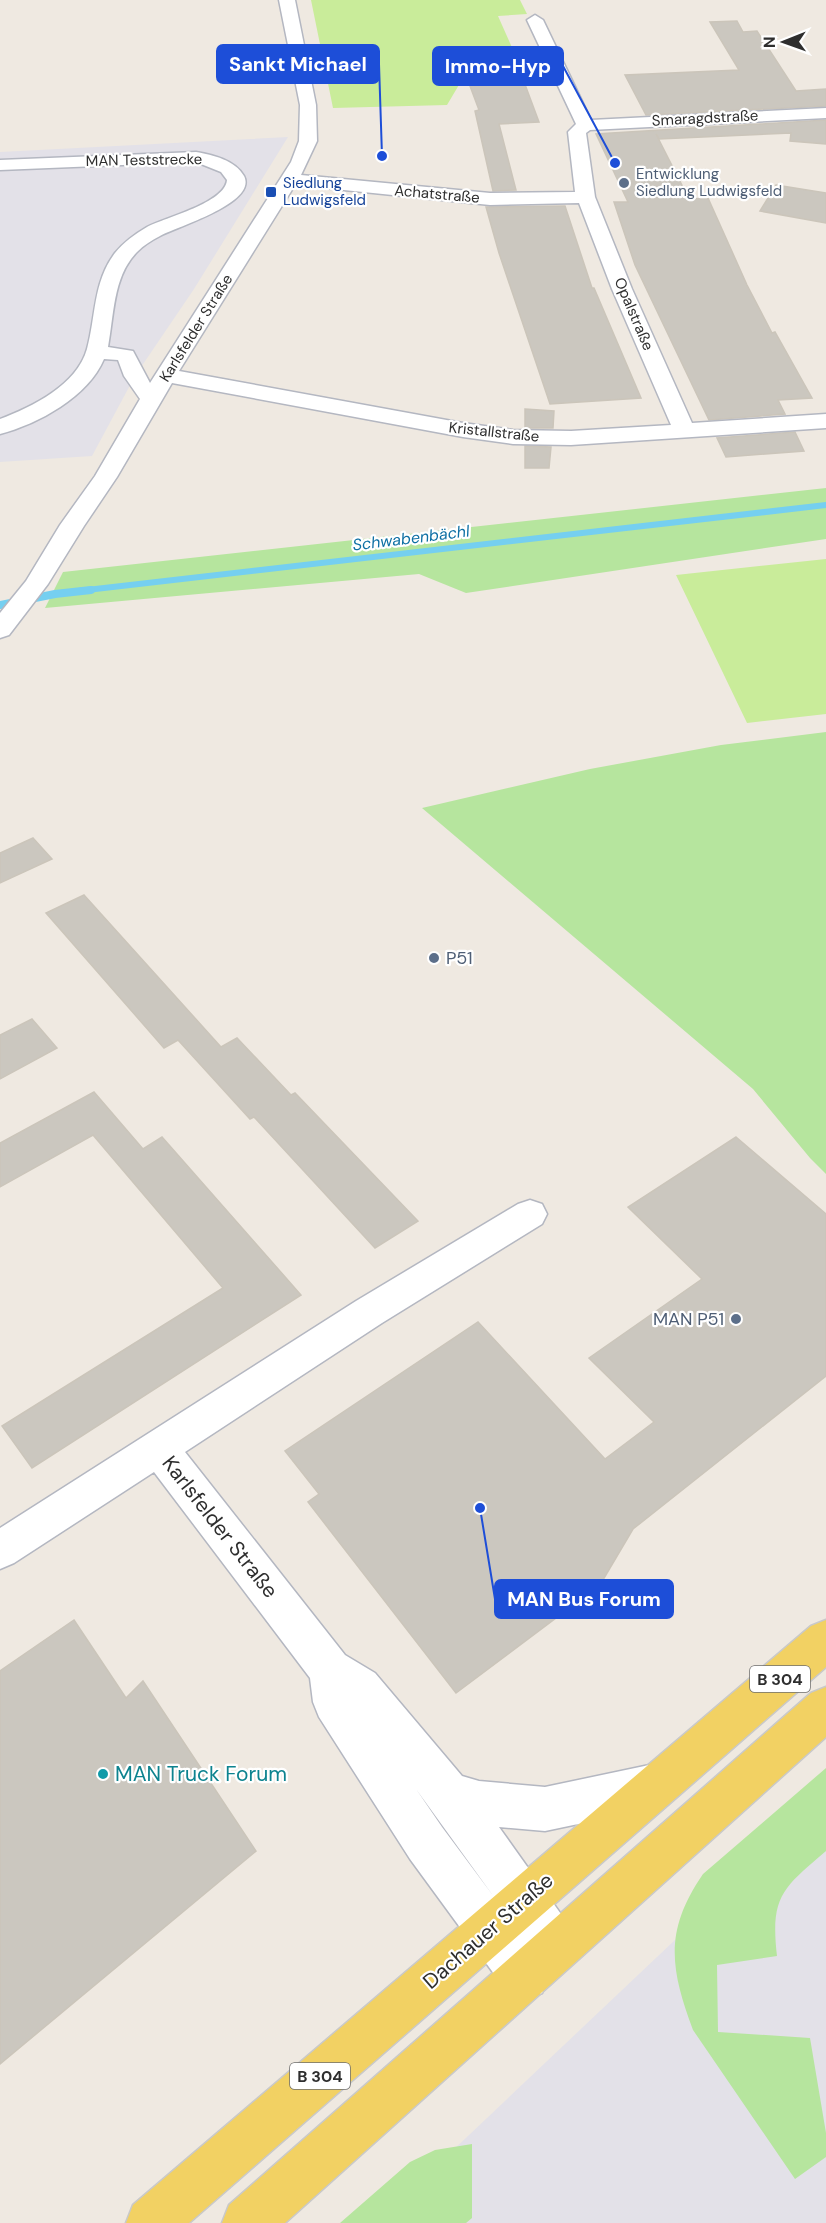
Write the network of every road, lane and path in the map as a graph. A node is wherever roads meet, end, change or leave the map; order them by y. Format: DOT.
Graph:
graph roads {
  1 [pos="287,0"];
  2 [pos="535,20"];
  3 [pos="826,113"];
  4 [pos="585,125"];
  5 [pos="0,165"];
  6 [pos="289,179"];
  7 [pos="586,197"];
  8 [pos="96,352"];
  9 [pos="166,375"];
  10 [pos="151,399"];
  11 [pos="826,421"];
  12 [pos="0,427"];
  13 [pos="684,430"];
  14 [pos="3,627"];
  15 [pos="530,1214"];
  16 [pos="159,1448"];
  17 [pos="0,1550"];
  18 [pos="826,1640"];
  19 [pos="330,1670"];
  20 [pos="826,1708"];
  21 [pos="654,1786"];
  22 [pos="449,1794"];
  23 [pos="506,1914"];
  24 [pos="541,1961"];
  25 [pos="151,2223"];
  26 [pos="247,2223"];
  1 -- 6 [label="street, Karlsfelder Straße"];
  2 -- 4 [label="street"];
  3 -- 4 [label="street, Smaragdstraße"];
  4 -- 7 [label="street, Opalstraße"];
  5 -- 8 [label="street, MAN Teststrecke"];
  6 -- 7 [label="street, Achatstraße"];
  6 -- 9 [label="street, Karlsfelder Straße"];
  7 -- 13 [label="street, Opalstraße"];
  8 -- 10 [label="street"];
  8 -- 12 [label="street, MAN Teststrecke"];
  9 -- 10 [label="street, Karlsfelder Straße"];
  9 -- 13 [label="street, Kristallstraße"];
  10 -- 14 [label="street, Karlsfelder Straße"];
  11 -- 13 [label="street, Kristallstraße"];
  15 -- 16 [label="street"];
  16 -- 17 [label="street, Karlsfelder Straße"];
  16 -- 19 [label="street, Karlsfelder Straße"];
  18 -- 21 [label="main road, Dachauer Straße / B 304"];
  19 -- 22 [label="street, Karlsfelder Straße"];
  19 -- 23 [label="street, Karlsfelder Straße"];
  20 -- 24 [label="main road, B 304"];
  21 -- 22 [label="street"];
  21 -- 23 [label="main road, Dachauer Straße / B 304"];
  22 -- 23 [label="street, Karlsfelder Straße"];
  23 -- 24 [label="street, Karlsfelder Straße"];
  23 -- 25 [label="main road, Dachauer Straße / B 304"];
  24 -- 26 [label="main road, B 304"];
}
